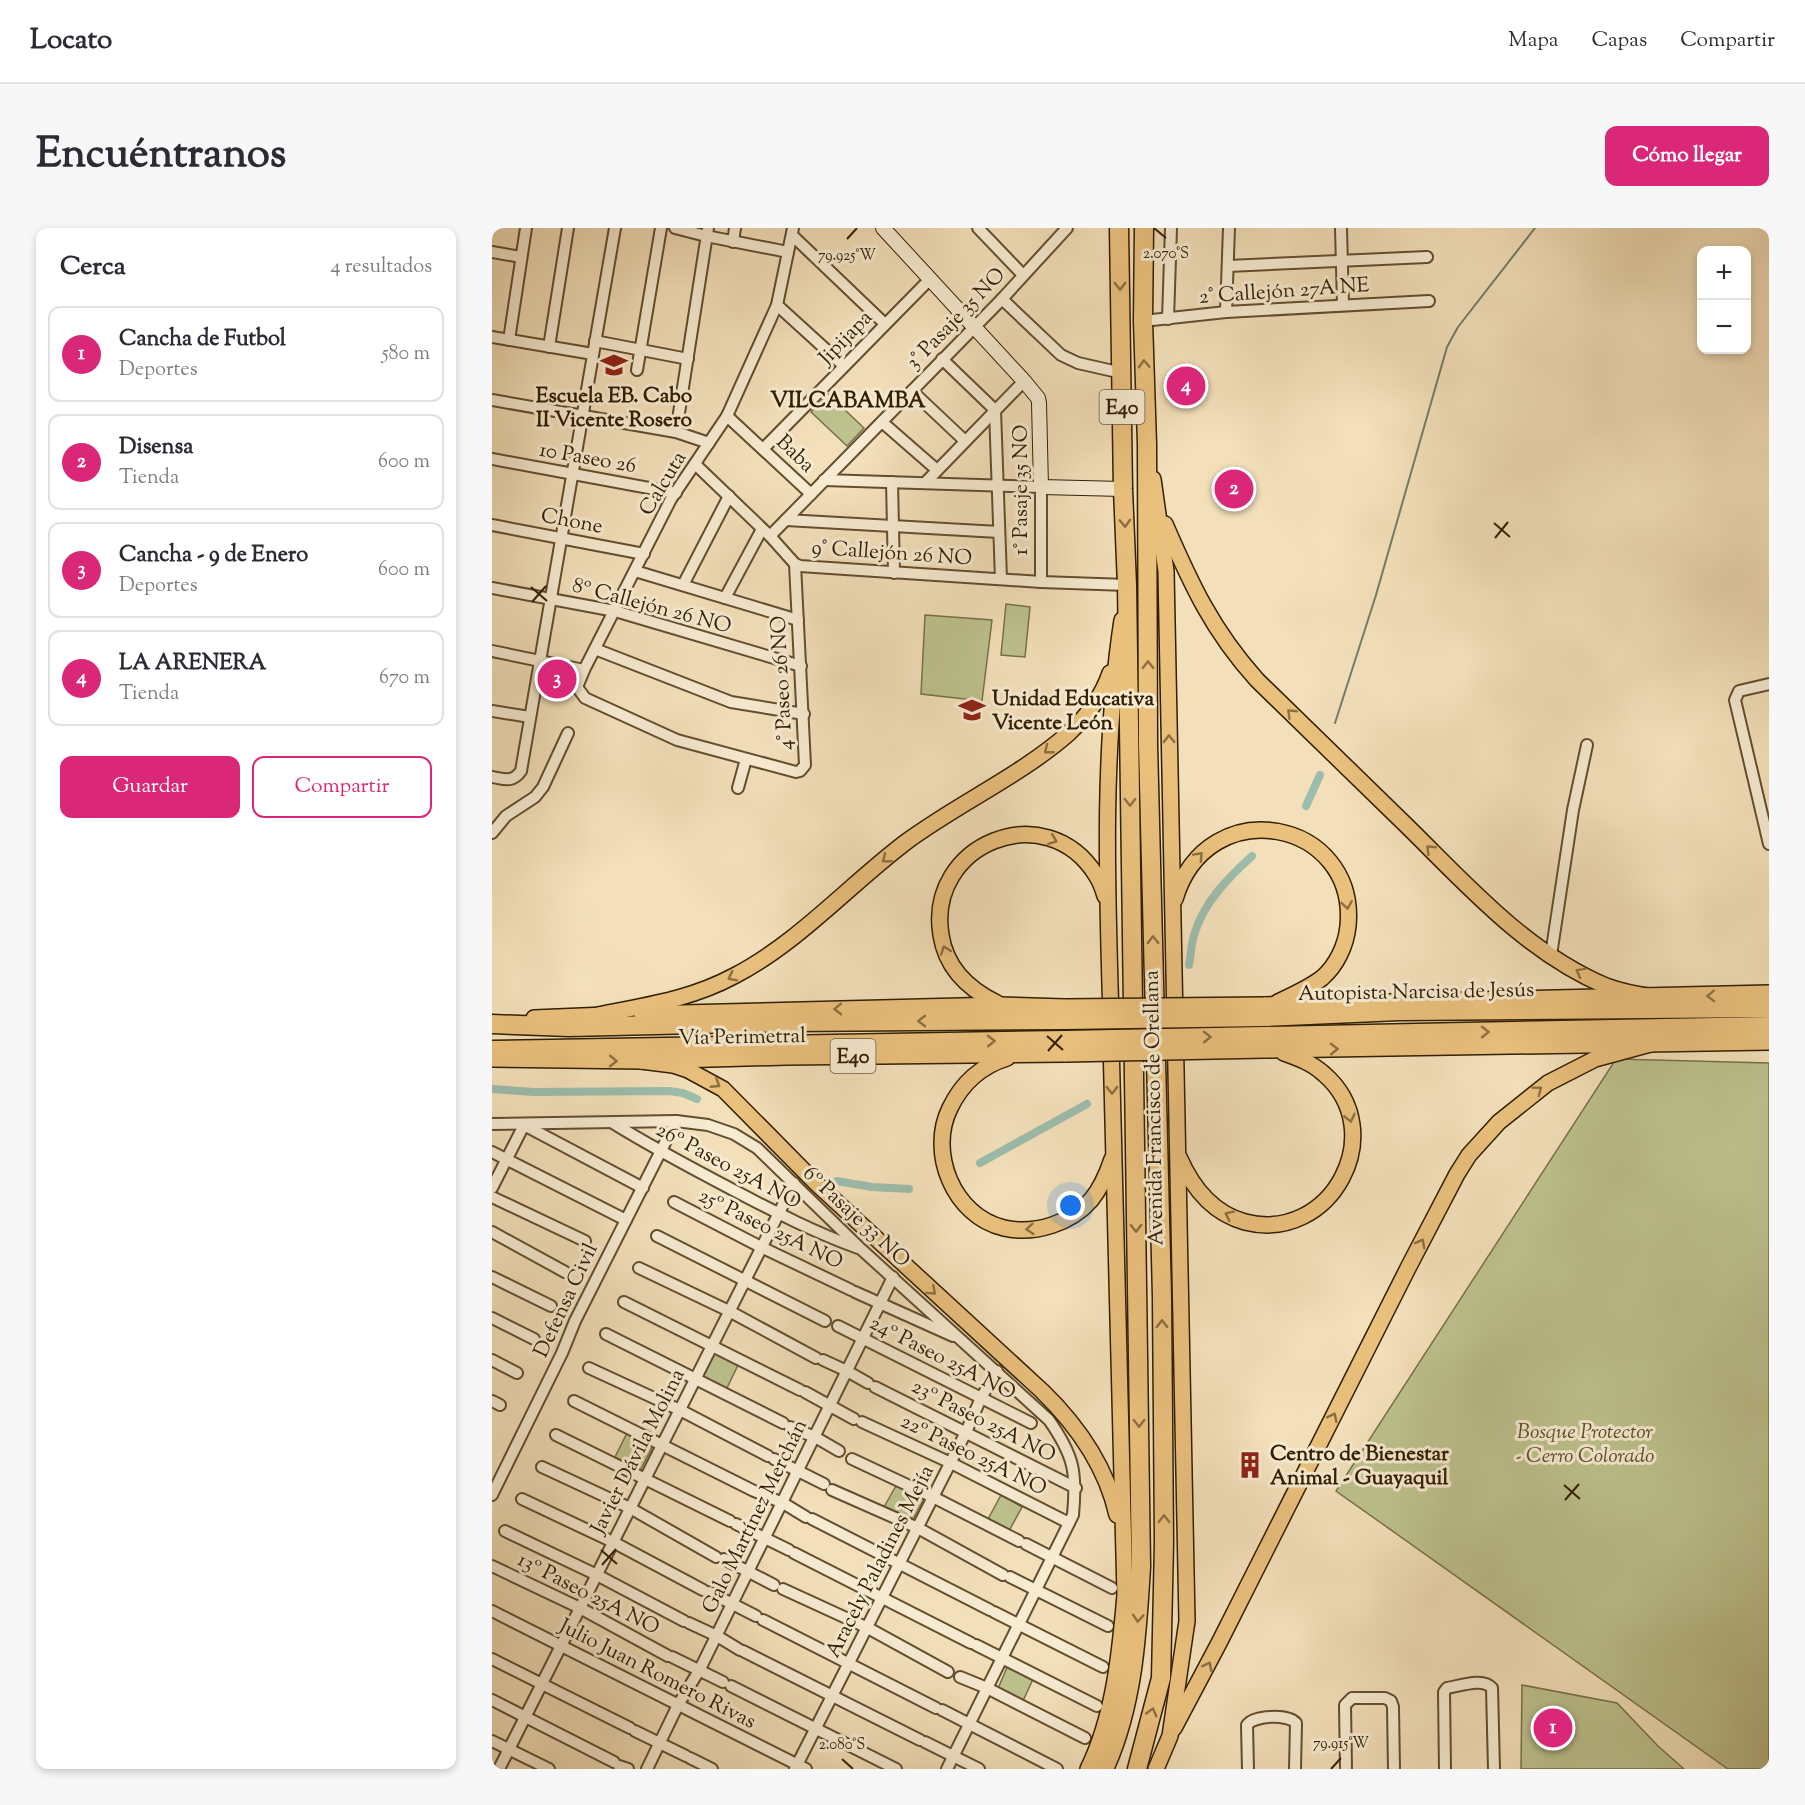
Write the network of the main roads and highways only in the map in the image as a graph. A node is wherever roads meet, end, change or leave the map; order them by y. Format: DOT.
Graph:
graph roads {
  1 [pos="1119,228"];
  2 [pos="1144,228"];
  3 [pos="1147,444"];
  4 [pos="1158,508"];
  5 [pos="1127,585"];
  6 [pos="1117,654"];
  7 [pos="1108,902"];
  8 [pos="1172,907"];
  9 [pos="1769,993"];
  10 [pos="1655,998"];
  11 [pos="1000,1005"];
  12 [pos="1769,1008"];
  13 [pos="1064,1014"];
  14 [pos="598,1015"];
  15 [pos="492,1018"];
  16 [pos="492,1024"];
  17 [pos="1769,1026"];
  18 [pos="1268,1027"];
  19 [pos="1769,1042"];
  20 [pos="1654,1043"];
  21 [pos="1065,1047"];
  22 [pos="492,1050"];
  23 [pos="1018,1055"];
  24 [pos="492,1059"];
  25 [pos="641,1061"];
  26 [pos="1176,1149"];
  27 [pos="1114,1154"];
  28 [pos="1124,1545"];
  29 [pos="1170,1736"];
  30 [pos="1088,1769"];
  31 [pos="1104,1769"];
  32 [pos="1137,1769"];
  33 [pos="1156,1769"];
  1 -- 5 [label="highway, Avenida Francisco de Orellana / E40, one-way"];
  3 -- 2 [label="highway, Avenida Francisco de Orellana / E40, one-way"];
  3 -- 4 [label="main road, Avenida Francisco de Orellana / E40"];
  32 -- 3 [label="highway, Avenida Francisco de Orellana, one-way"];
  8 -- 4 [label="main road, Avenida Francisco de Orellana / E40, one-way"];
  10 -- 4 [label="main road, one-way"];
  5 -- 6 [label="main road, Avenida Francisco de Orellana / E40"];
  5 -- 31 [label="highway, Avenida Francisco de Orellana, one-way"];
  6 -- 7 [label="main road, Avenida Francisco de Orellana"];
  6 -- 14 [label="main road, one-way"];
  11 -- 7 [label="main road, one-way"];
  7 -- 27 [label="main road, Avenida Francisco de Orellana, one-way"];
  8 -- 18 [label="main road, one-way"];
  8 -- 26 [label="main road, Avenida Francisco de Orellana / E40"];
  9 -- 10 [label="main road, Autopista Narcisa de Jesús, one-way"];
  10 -- 18 [label="main road, Autopista Narcisa de Jesús"];
  11 -- 13 [label="main road, Vía Perimetral"];
  11 -- 14 [label="main road, Vía Perimetral, one-way"];
  12 -- 18 [label="highway, Autopista Narcisa de Jesús"];
  13 -- 16 [label="highway, Vía Perimetral, one-way"];
  13 -- 18 [label="highway, Autopista Narcisa de Jesús, bridge"];
  14 -- 15 [label="main road, Vía Perimetral"];
  18 -- 17 [label="highway, Autopista Narcisa de Jesús, one-way"];
  18 -- 20 [label="main road, Autopista Narcisa de Jesús, one-way"];
  21 -- 18 [label="highway, Autopista Narcisa de Jesús, one-way, bridge"];
  18 -- 26 [label="main road, one-way"];
  19 -- 20 [label="main road, Autopista Narcisa de Jesús"];
  29 -- 20 [label="main road, one-way"];
  22 -- 21 [label="highway, Vía Perimetral, one-way"];
  21 -- 23 [label="main road, Vía Perimetral / E40"];
  23 -- 25 [label="main road, Vía Perimetral / E40"];
  27 -- 23 [label="main road, one-way"];
  24 -- 25 [label="main road, Vía Perimetral / E40, one-way"];
  25 -- 28 [label="main road, one-way"];
  26 -- 29 [label="main road, Avenida Francisco de Orellana"];
  27 -- 28 [label="main road, Avenida Francisco de Orellana"];
  28 -- 30 [label="main road, Avenida Francisco de Orellana"];
  29 -- 33 [label="main road, Avenida Francisco de Orellana"];
}
